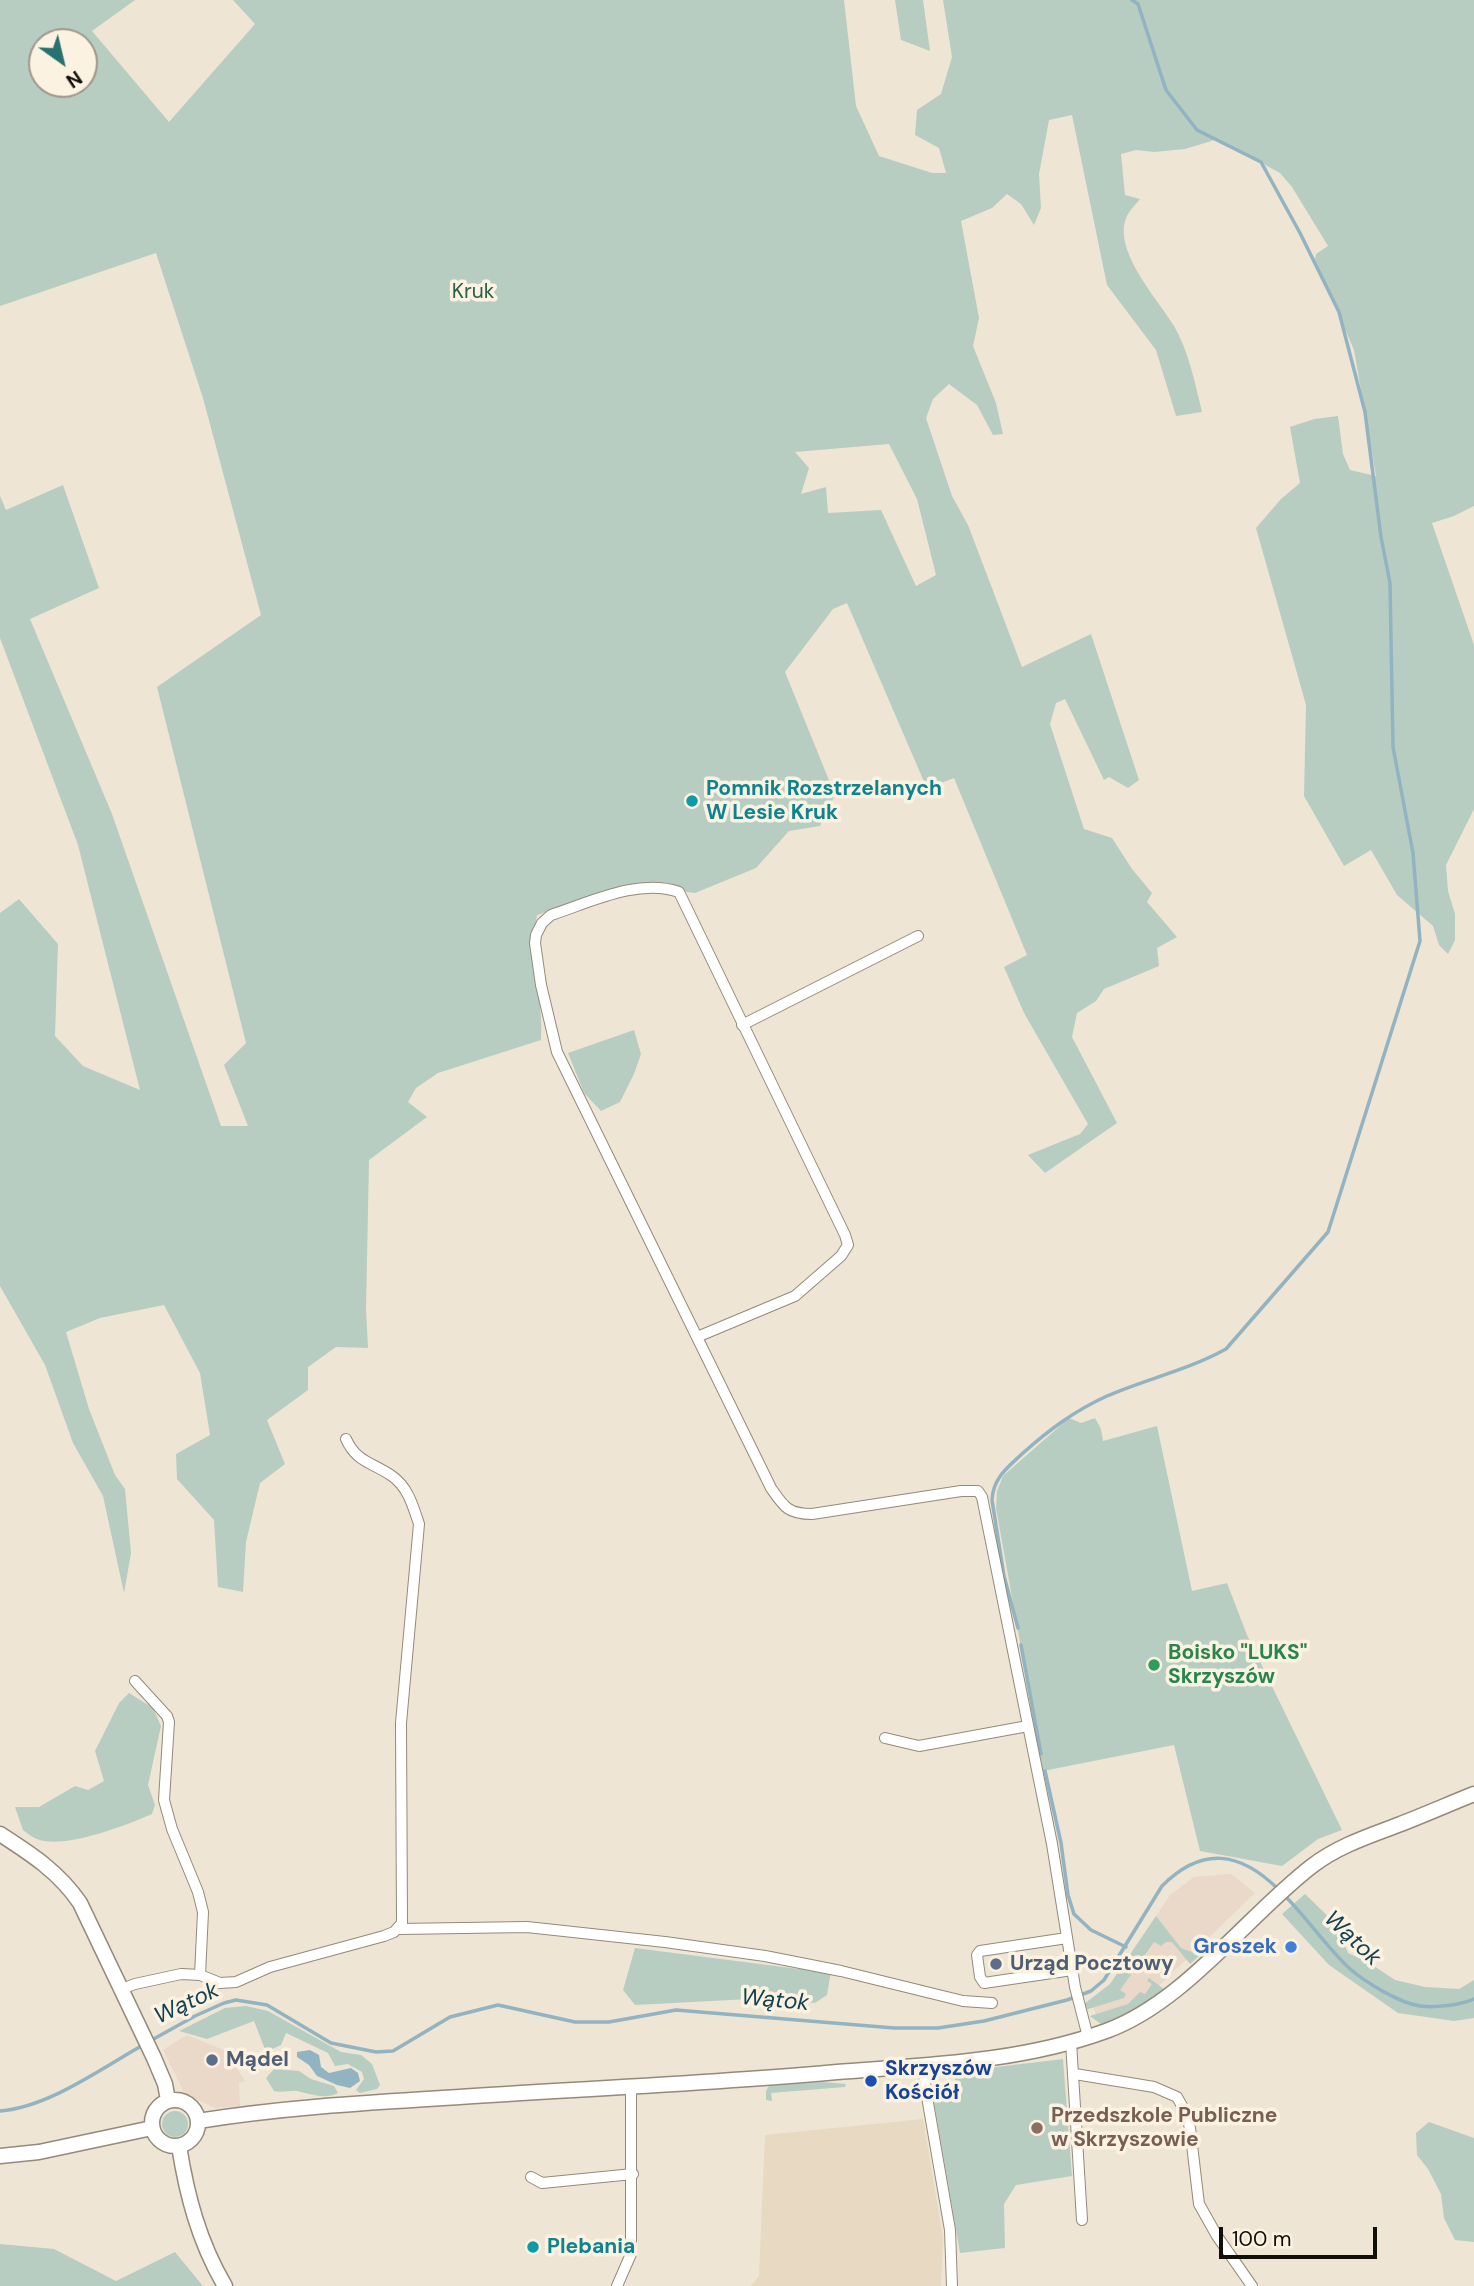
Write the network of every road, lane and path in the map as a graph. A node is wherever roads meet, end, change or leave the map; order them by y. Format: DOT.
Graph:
graph roads {
  1 [pos="918,936"];
  2 [pos="742,1026"];
  3 [pos="697,1337"];
  4 [pos="346,1438"];
  5 [pos="135,1681"];
  6 [pos="1028,1726"];
  7 [pos="885,1738"];
  8 [pos="1474,1794"];
  9 [pos="0,1834"];
  10 [pos="399,1929"];
  11 [pos="1067,1938"];
  12 [pos="1072,1970"];
  13 [pos="200,1975"];
  14 [pos="122,1989"];
  15 [pos="992,2003"];
  16 [pos="1088,2037"];
  17 [pos="1071,2042"];
  18 [pos="923,2065"];
  19 [pos="1075,2074"];
  20 [pos="631,2086"];
  21 [pos="168,2100"];
  22 [pos="198,2121"];
  23 [pos="152,2128"];
  24 [pos="179,2146"];
  25 [pos="0,2156"];
  26 [pos="633,2174"];
  27 [pos="531,2177"];
  28 [pos="1082,2220"];
  29 [pos="225,2286"];
  30 [pos="617,2286"];
  31 [pos="952,2286"];
  32 [pos="1252,2286"];
  1 -- 2 [label="street"];
  2 -- 3 [label="street"];
  2 -- 3 [label="street"];
  3 -- 6 [label="street"];
  4 -- 10 [label="street"];
  5 -- 13 [label="street"];
  6 -- 7 [label="street"];
  6 -- 11 [label="street"];
  8 -- 16 [label="street"];
  9 -- 14 [label="street"];
  10 -- 13 [label="street"];
  10 -- 15 [label="street"];
  11 -- 12 [label="street"];
  11 -- 12 [label="street"];
  12 -- 16 [label="street"];
  13 -- 14 [label="street"];
  14 -- 21 [label="street"];
  16 -- 17 [label="street"];
  17 -- 18 [label="street"];
  17 -- 19 [label="street"];
  18 -- 20 [label="street"];
  18 -- 31 [label="street"];
  19 -- 28 [label="street"];
  19 -- 32 [label="street"];
  20 -- 22 [label="street"];
  20 -- 26 [label="street"];
  21 -- 22 [label="street"];
  21 -- 23 [label="street"];
  22 -- 24 [label="street"];
  23 -- 24 [label="street"];
  23 -- 25 [label="street"];
  24 -- 29 [label="street"];
  26 -- 27 [label="street"];
  26 -- 30 [label="street"];
}
